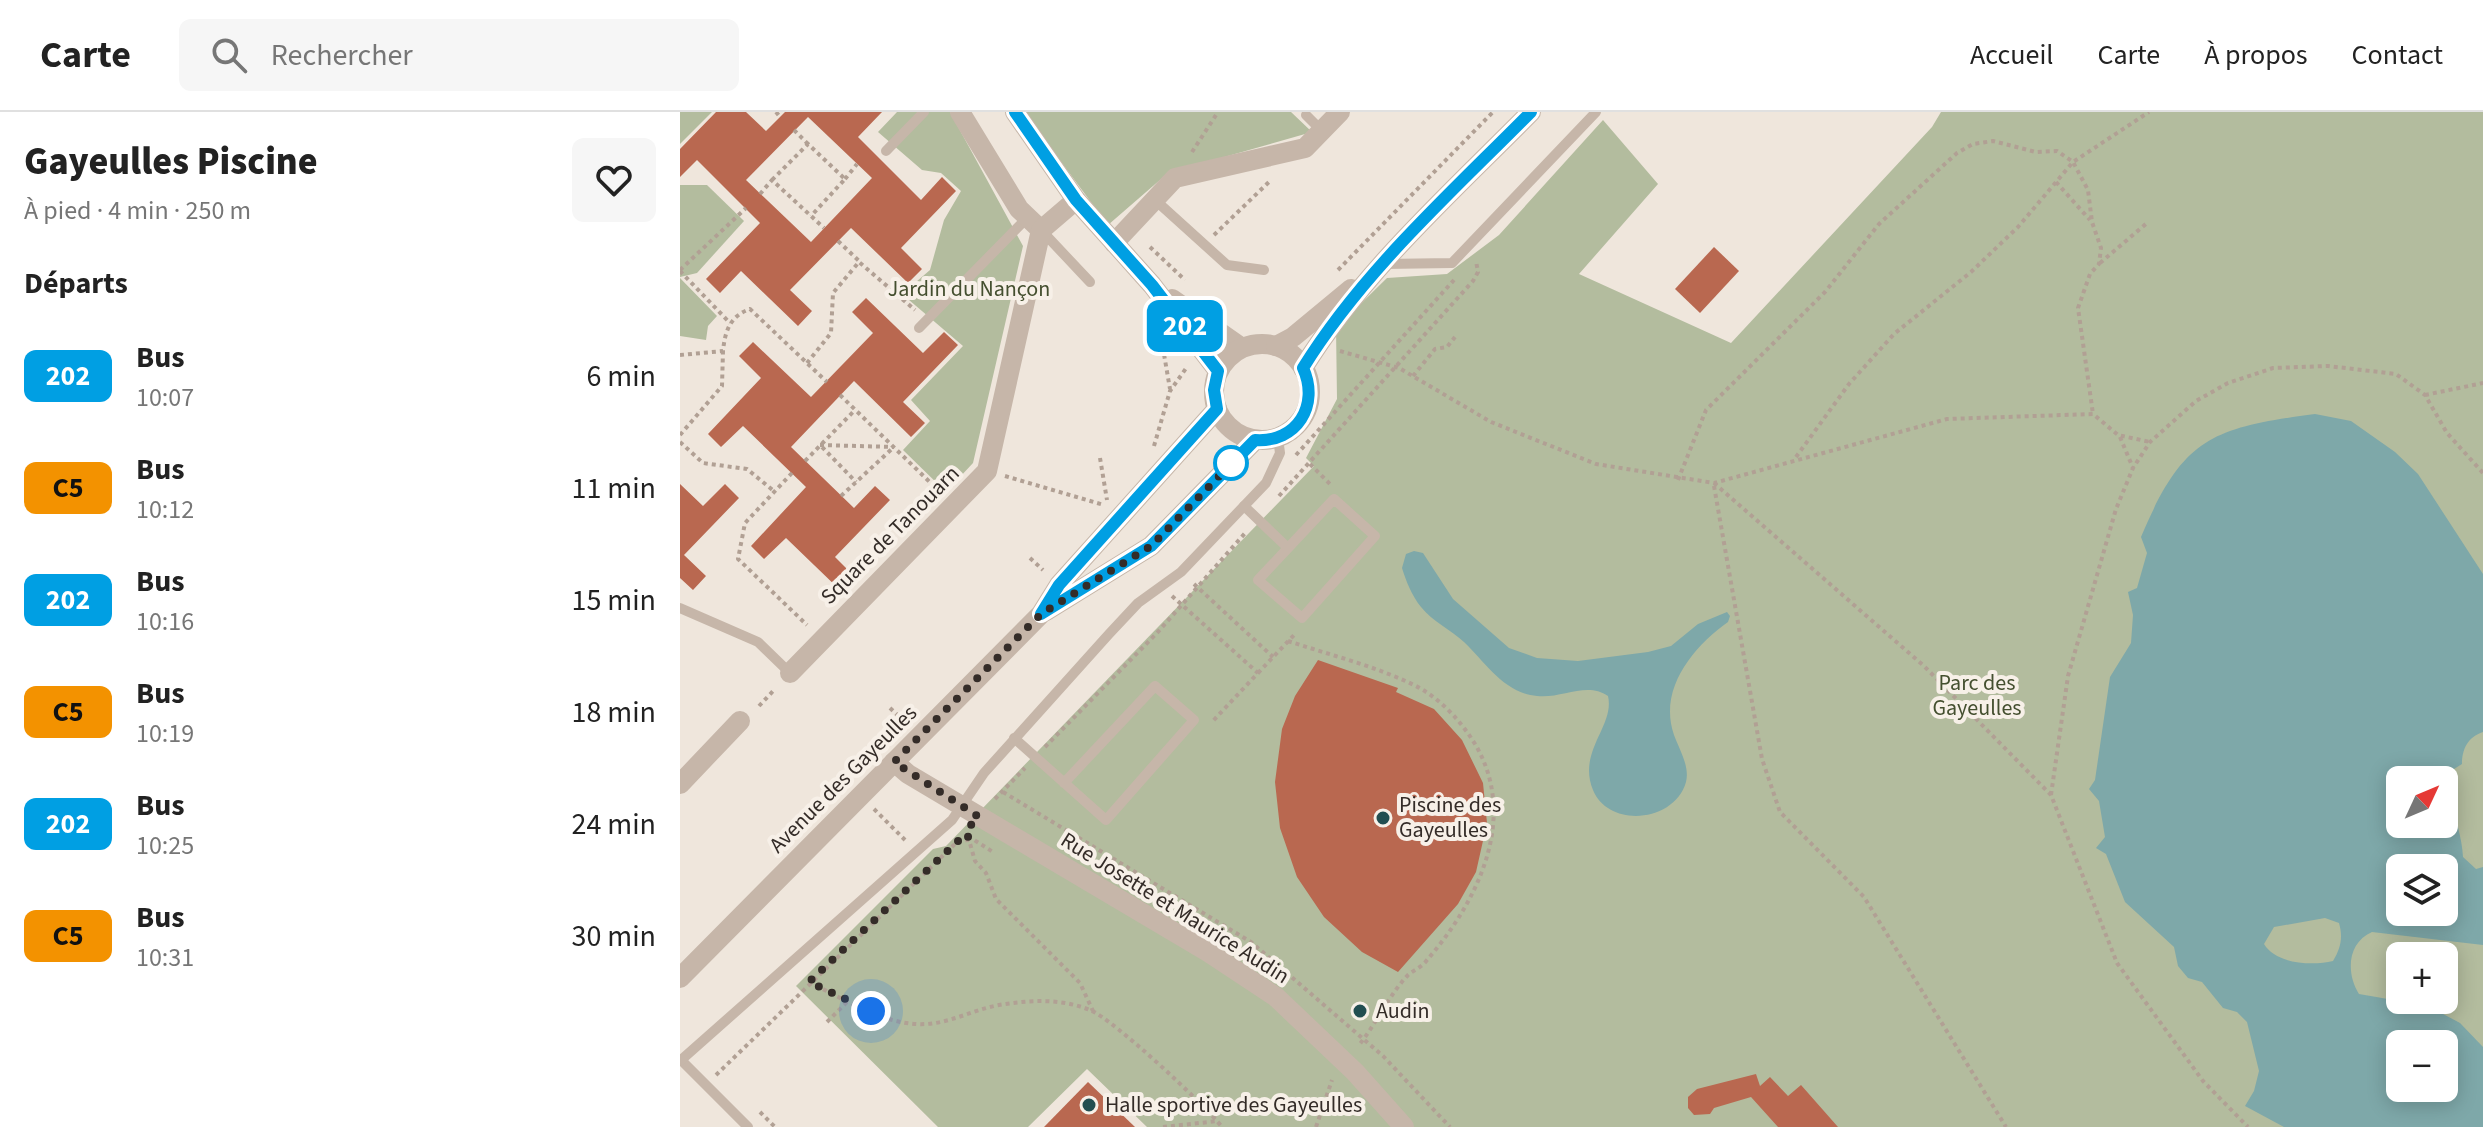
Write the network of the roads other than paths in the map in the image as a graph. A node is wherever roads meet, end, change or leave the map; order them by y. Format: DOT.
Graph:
graph roads {
  1 [pos="924,112"];
  2 [pos="960,112"];
  3 [pos="1015,112"];
  4 [pos="1340,112"];
  5 [pos="1531,112"];
  6 [pos="1596,112"];
  7 [pos="1306,115"];
  8 [pos="1322,131"];
  9 [pos="886,151"];
  10 [pos="1154,199"];
  11 [pos="1076,200"];
  12 [pos="1033,224"];
  13 [pos="1114,243"];
  14 [pos="1382,264"];
  15 [pos="1264,270"];
  16 [pos="1090,282"];
  17 [pos="1152,285"];
  18 [pos="919,328"];
  19 [pos="1276,346"];
  20 [pos="1242,348"];
  21 [pos="1303,368"];
  22 [pos="1218,371"];
  23 [pos="1217,409"];
  24 [pos="1278,438"];
  25 [pos="1255,440"];
  26 [pos="1244,506"];
  27 [pos="1288,548"];
  28 [pos="680,608"];
  29 [pos="1041,614"];
  30 [pos="790,673"];
  31 [pos="740,721"];
  32 [pos="1014,738"];
  33 [pos="894,762"];
  34 [pos="1064,783"];
  35 [pos="680,784"];
  36 [pos="970,811"];
  37 [pos="680,978"];
  38 [pos="680,1060"];
  39 [pos="748,1127"];
  40 [pos="1404,1127"];
  1 -- 9 [label="lane"];
  2 -- 12 [label="street"];
  3 -- 11 [label="street"];
  4 -- 8 [label="street"];
  5 -- 14 [label="street"];
  6 -- 14 [label="lane"];
  7 -- 8 [label="lane"];
  8 -- 10 [label="street"];
  10 -- 13 [label="street"];
  10 -- 15 [label="lane"];
  11 -- 12 [label="street"];
  11 -- 13 [label="street"];
  12 -- 16 [label="lane"];
  12 -- 18 [label="lane"];
  12 -- 30 [label="street, Square de Tanouarn"];
  13 -- 17 [label="street"];
  14 -- 19 [label="street"];
  14 -- 21 [label="street"];
  17 -- 20 [label="street"];
  17 -- 22 [label="street"];
  19 -- 20 [label="street"];
  19 -- 21 [label="street"];
  20 -- 22 [label="street"];
  21 -- 24 [label="street"];
  22 -- 23 [label="street"];
  23 -- 25 [label="street"];
  23 -- 29 [label="street, Avenue des Gayeulles"];
  24 -- 25 [label="street"];
  24 -- 26 [label="lane"];
  25 -- 29 [label="street, Avenue des Gayeulles"];
  26 -- 27 [label="lane"];
  26 -- 32 [label="lane"];
  27 -- 27 [label="lane"];
  28 -- 30 [label="lane"];
  29 -- 33 [label="street, Avenue des Gayeulles"];
  31 -- 35 [label="street"];
  32 -- 34 [label="lane"];
  32 -- 36 [label="lane"];
  33 -- 36 [label="street, Rue Josette et Maurice Audin"];
  33 -- 37 [label="street, Avenue des Gayeulles"];
  34 -- 34 [label="lane"];
  36 -- 38 [label="lane"];
  36 -- 40 [label="street, Rue Josette et Maurice Audin"];
  38 -- 39 [label="lane"];
}
